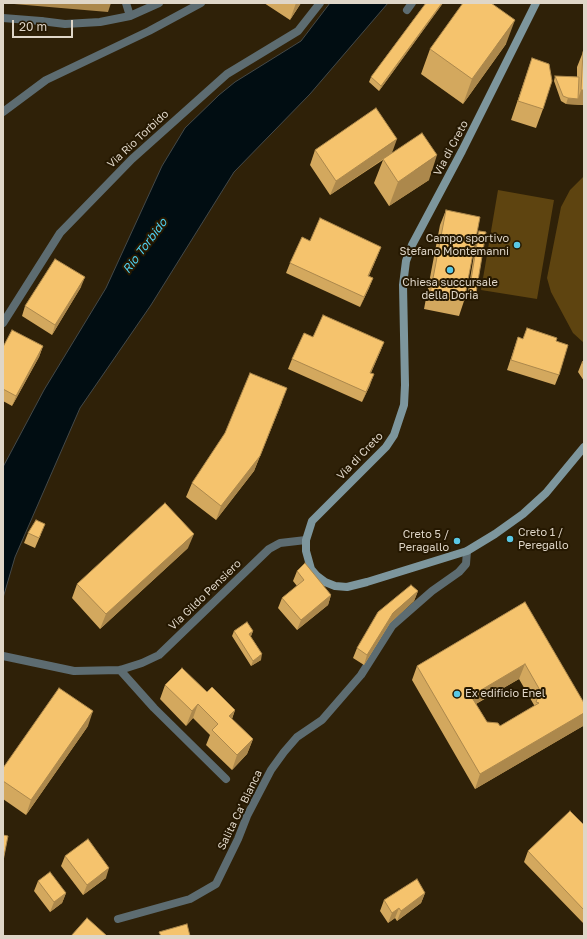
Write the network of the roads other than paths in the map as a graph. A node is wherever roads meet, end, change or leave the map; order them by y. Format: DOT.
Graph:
graph roads {
  1 [pos="126,3"];
  2 [pos="159,3"];
  3 [pos="201,3"];
  4 [pos="320,3"];
  5 [pos="536,3"];
  6 [pos="130,16"];
  7 [pos="3,18"];
  8 [pos="3,112"];
  9 [pos="3,323"];
  10 [pos="584,447"];
  11 [pos="306,540"];
  12 [pos="466,551"];
  13 [pos="3,656"];
  14 [pos="120,670"];
  15 [pos="226,779"];
  16 [pos="118,919"];
  1 -- 6 [label="street"];
  2 -- 6 [label="street"];
  3 -- 8 [label="street"];
  4 -- 9 [label="street, Via Rio Torbido"];
  5 -- 11 [label="main road, Via di Creto"];
  6 -- 7 [label="street"];
  10 -- 12 [label="main road, Via di Creto"];
  11 -- 12 [label="main road, Via di Creto"];
  11 -- 14 [label="street, Via Gildo Pensiero"];
  12 -- 16 [label="street, Salita Ca' Bianca"];
  13 -- 14 [label="street, Via Gildo Pensiero"];
  14 -- 15 [label="street"];
}
